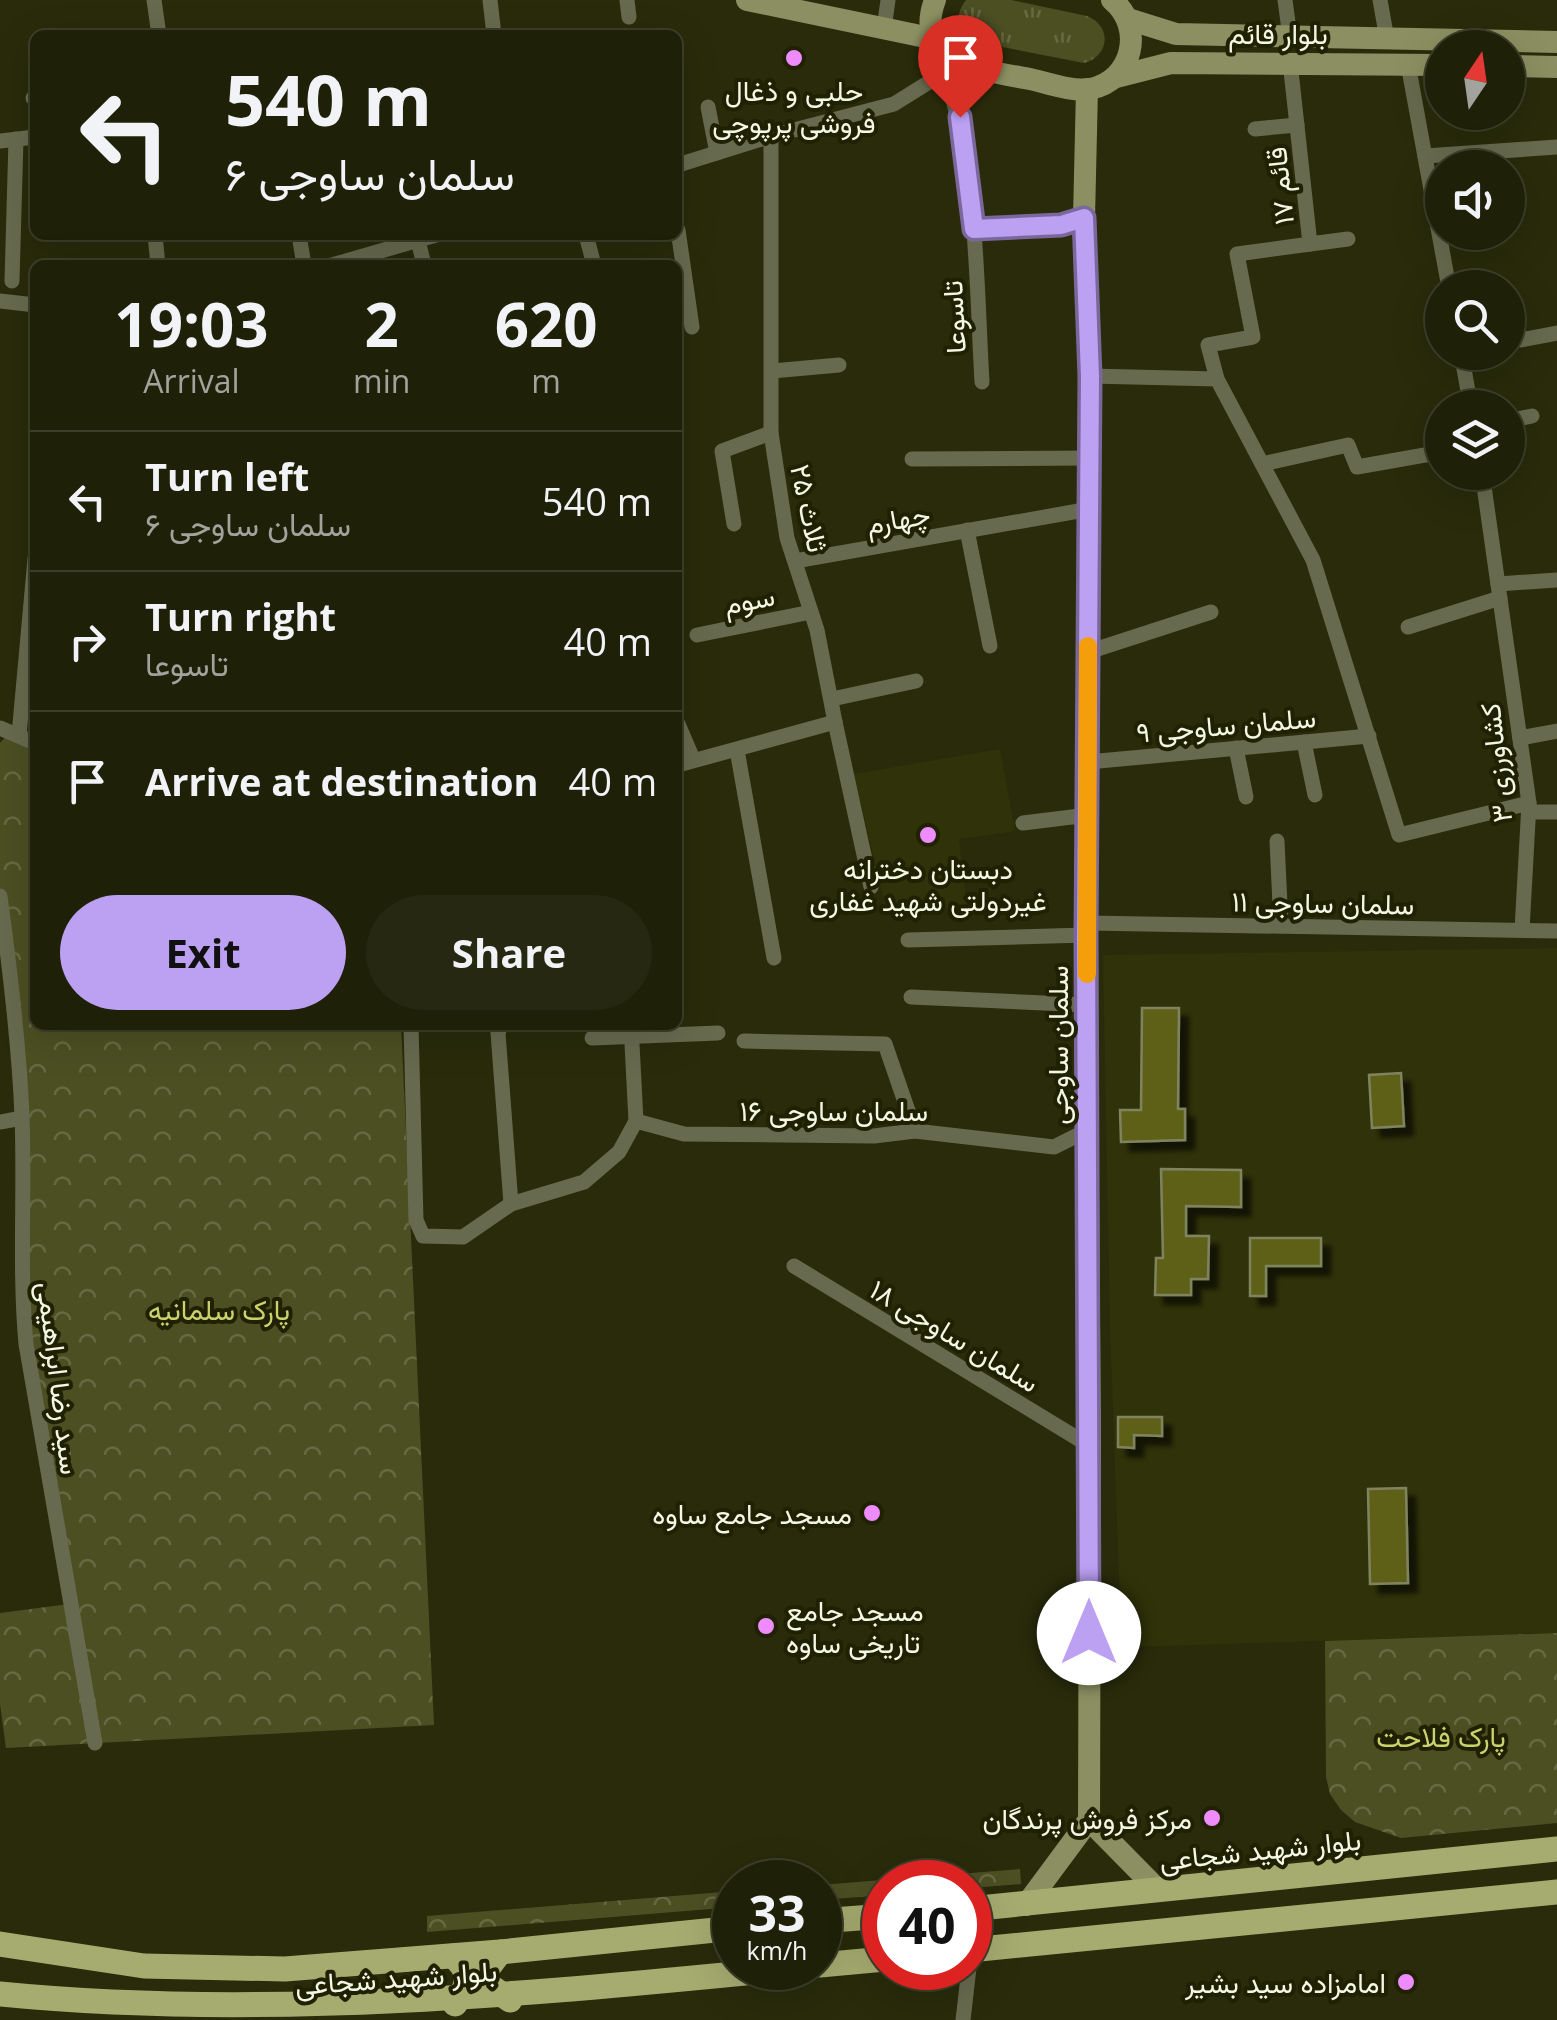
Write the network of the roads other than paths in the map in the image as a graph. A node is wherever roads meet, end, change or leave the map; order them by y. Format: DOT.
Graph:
graph roads {
  1 [pos="154,0"];
  2 [pos="490,0"];
  3 [pos="747,0"];
  4 [pos="888,0"];
  5 [pos="935,0"];
  6 [pos="1112,0"];
  7 [pos="1284,0"];
  8 [pos="1380,0"];
  9 [pos="1128,19"];
  10 [pos="884,29"];
  11 [pos="157,30"];
  12 [pos="493,30"];
  13 [pos="1290,37"];
  14 [pos="936,39"];
  15 [pos="1387,39"];
  16 [pos="1557,42"];
  17 [pos="1290,62"];
  18 [pos="1408,64"];
  19 [pos="1425,64"];
  20 [pos="1525,66"];
  21 [pos="1557,67"];
  22 [pos="951,68"];
  23 [pos="1116,77"];
  24 [pos="1087,90"];
  25 [pos="708,107"];
  26 [pos="1297,124"];
  27 [pos="1255,128"];
  28 [pos="771,136"];
  29 [pos="8,140"];
  30 [pos="1557,146"];
  31 [pos="1504,150"];
  32 [pos="717,153"];
  33 [pos="1425,156"];
  34 [pos="682,164"];
  35 [pos="1084,218"];
  36 [pos="974,229"];
  37 [pos="1348,239"];
  38 [pos="418,240"];
  39 [pos="679,240"];
  40 [pos="1310,244"];
  41 [pos="361,260"];
  42 [pos="423,260"];
  43 [pos="12,281"];
  44 [pos="0,301"];
  45 [pos="30,304"];
  46 [pos="692,328"];
  47 [pos="1557,334"];
  48 [pos="1525,339"];
  49 [pos="839,365"];
  50 [pos="772,370"];
  51 [pos="1090,376"];
  52 [pos="1217,379"];
  53 [pos="982,382"];
  54 [pos="1532,416"];
  55 [pos="1525,417"];
  56 [pos="771,434"];
  57 [pos="1425,455"];
  58 [pos="1090,458"];
  59 [pos="912,460"];
  60 [pos="1262,464"];
  61 [pos="1485,490"];
  62 [pos="1090,509"];
  63 [pos="734,524"];
  64 [pos="968,530"];
  65 [pos="794,561"];
  66 [pos="1557,580"];
  67 [pos="1499,591"];
  68 [pos="811,612"];
  69 [pos="1210,612"];
  70 [pos="30,614"];
  71 [pos="1408,627"];
  72 [pos="697,635"];
  73 [pos="990,646"];
  74 [pos="1088,652"];
  75 [pos="916,681"];
  76 [pos="832,699"];
  77 [pos="835,722"];
  78 [pos="0,728"];
  79 [pos="1557,732"];
  80 [pos="19,735"];
  81 [pos="1368,736"];
  82 [pos="1520,738"];
  83 [pos="30,740"];
  84 [pos="1304,742"];
  85 [pos="1236,748"];
  86 [pos="738,750"];
  87 [pos="685,762"];
  88 [pos="1088,762"];
  89 [pos="1315,795"];
  90 [pos="1246,797"];
  91 [pos="1529,807"];
  92 [pos="1557,812"];
  93 [pos="1088,815"];
  94 [pos="1023,822"];
  95 [pos="1276,841"];
  96 [pos="870,887"];
  97 [pos="0,896"];
  98 [pos="1281,926"];
  99 [pos="1087,929"];
  100 [pos="1522,930"];
  101 [pos="1557,931"];
  102 [pos="908,940"];
  103 [pos="774,958"];
  104 [pos="911,998"];
  105 [pos="8,1005"];
  106 [pos="1088,1005"];
  107 [pos="410,1030"];
  108 [pos="499,1030"];
  109 [pos="631,1030"];
  110 [pos="718,1034"];
  111 [pos="592,1038"];
  112 [pos="744,1042"];
  113 [pos="22,1118"];
  114 [pos="0,1122"];
  115 [pos="636,1122"];
  116 [pos="1088,1130"];
  117 [pos="915,1131"];
  118 [pos="511,1204"];
  119 [pos="794,1266"];
  120 [pos="1090,1446"];
  121 [pos="94,1743"];
  122 [pos="1088,1820"];
  123 [pos="1557,1849"];
  124 [pos="1158,1890"];
  125 [pos="1557,1892"];
  126 [pos="1026,1905"];
  127 [pos="992,1907"];
  128 [pos="712,1930"];
  129 [pos="0,1944"];
  130 [pos="992,1948"];
  131 [pos="500,1952"];
  132 [pos="453,1956"];
  133 [pos="712,1977"];
  134 [pos="967,1990"];
  135 [pos="0,1994"];
  136 [pos="510,2000"];
  137 [pos="456,2004"];
  138 [pos="964,2020"];
  1 -- 11 [label="street"];
  2 -- 12 [label="street"];
  3 -- 10 [label="street"];
  4 -- 10 [label="street"];
  5 -- 14 [label="street"];
  6 -- 9 [label="street"];
  7 -- 13 [label="street"];
  8 -- 15 [label="street"];
  9 -- 13 [label="street, بلوار قائم"];
  9 -- 23 [label="street"];
  10 -- 14 [label="street"];
  13 -- 15 [label="street, بلوار قائم"];
  14 -- 22 [label="street"];
  15 -- 16 [label="street, بلوار قائم"];
  17 -- 18 [label="street, بلوار قائم"];
  17 -- 23 [label="street, بلوار قائم"];
  17 -- 26 [label="street, قائم ۱۷"];
  18 -- 19 [label="street, بلوار قائم"];
  18 -- 33 [label="street"];
  20 -- 21 [label="street"];
  22 -- 24 [label="street"];
  22 -- 28 [label="street"];
  22 -- 36 [label="street, تاسوعا"];
  23 -- 24 [label="street, بلوار قائم"];
  24 -- 35 [label="street, سلمان ساوجی"];
  25 -- 32 [label="street"];
  26 -- 27 [label="street"];
  26 -- 40 [label="street, قائم ۱۷"];
  28 -- 32 [label="street"];
  28 -- 50 [label="street, ثلاث ۲۵"];
  29 -- 43 [label="street"];
  30 -- 31 [label="street"];
  32 -- 34 [label="street"];
  35 -- 36 [label="street"];
  35 -- 51 [label="street, سلمان ساوجی"];
  36 -- 53 [label="street, تاسوعا"];
  37 -- 40 [label="street"];
  38 -- 41 [label="street"];
  38 -- 42 [label="street"];
  39 -- 46 [label="street"];
  40 -- 52 [label="street, قائم ۱۷"];
  44 -- 45 [label="street"];
  47 -- 48 [label="street"];
  49 -- 50 [label="street"];
  50 -- 56 [label="street, ثلاث ۲۵"];
  51 -- 52 [label="street"];
  51 -- 58 [label="street, سلمان ساوجی"];
  52 -- 60 [label="street"];
  54 -- 55 [label="street"];
  56 -- 63 [label="street"];
  56 -- 65 [label="street, ثلاث ۲۵"];
  57 -- 60 [label="street"];
  58 -- 59 [label="street"];
  58 -- 62 [label="street, سلمان ساوجی"];
  60 -- 81 [label="street"];
  61 -- 67 [label="street, کشاورزی ۳"];
  62 -- 64 [label="street, چهارم"];
  62 -- 74 [label="street, سلمان ساوجی"];
  64 -- 65 [label="street, چهارم"];
  64 -- 73 [label="street"];
  65 -- 68 [label="street, ثلاث ۲۵"];
  66 -- 67 [label="street"];
  67 -- 71 [label="street"];
  67 -- 82 [label="street, کشاورزی ۳"];
  68 -- 72 [label="street, سوم"];
  68 -- 76 [label="street, ثلاث ۲۵"];
  69 -- 74 [label="street"];
  70 -- 80 [label="street"];
  74 -- 88 [label="street, سلمان ساوجی"];
  75 -- 76 [label="street"];
  76 -- 77 [label="street, ثلاث ۲۵"];
  77 -- 86 [label="street"];
  77 -- 96 [label="street, ثلاث ۲۵"];
  78 -- 80 [label="street"];
  79 -- 82 [label="street"];
  80 -- 83 [label="street"];
  81 -- 84 [label="street, سلمان ساوجی ۹"];
  81 -- 91 [label="street"];
  82 -- 91 [label="street, کشاورزی ۳"];
  84 -- 85 [label="street, سلمان ساوجی ۹"];
  84 -- 89 [label="street"];
  85 -- 88 [label="street, سلمان ساوجی ۹"];
  85 -- 90 [label="street"];
  86 -- 87 [label="street"];
  86 -- 103 [label="street"];
  88 -- 93 [label="street, سلمان ساوجی"];
  91 -- 92 [label="street"];
  91 -- 100 [label="street, کشاورزی ۳"];
  93 -- 94 [label="street"];
  93 -- 99 [label="street, سلمان ساوجی"];
  95 -- 98 [label="street"];
  97 -- 105 [label="street, سید رضا ابراهیمی"];
  98 -- 99 [label="street, سلمان ساوجی ۱۱"];
  98 -- 100 [label="street, سلمان ساوجی ۱۱"];
  99 -- 102 [label="street, سلمان ساوجی ۱۱"];
  99 -- 106 [label="street, سلمان ساوجی"];
  100 -- 101 [label="street, سلمان ساوجی ۱۱"];
  104 -- 106 [label="street"];
  105 -- 113 [label="street, سید رضا ابراهیمی"];
  106 -- 116 [label="street, سلمان ساوجی"];
  107 -- 118 [label="street"];
  108 -- 118 [label="street"];
  109 -- 110 [label="street"];
  109 -- 111 [label="street"];
  109 -- 115 [label="street"];
  112 -- 117 [label="street"];
  113 -- 114 [label="street"];
  113 -- 121 [label="street, سید رضا ابراهیمی"];
  115 -- 117 [label="street, سلمان ساوجی ۱۶"];
  115 -- 118 [label="street"];
  116 -- 117 [label="street, سلمان ساوجی ۱۶"];
  116 -- 120 [label="street, سلمان ساوجی"];
  119 -- 120 [label="street, سلمان ساوجی ۱۸"];
  120 -- 122 [label="street, سلمان ساوجی"];
  122 -- 124 [label="street"];
  122 -- 126 [label="street"];
  123 -- 124 [label="main road, بلوار شهید شجاعی"];
  124 -- 126 [label="main road, بلوار شهید شجاعی"];
  125 -- 130 [label="main road"];
  126 -- 127 [label="main road, بلوار شهید شجاعی"];
  128 -- 131 [label="main road, بلوار شهید شجاعی"];
  129 -- 132 [label="main road, بلوار شهید شجاعی"];
  131 -- 132 [label="main road, بلوار شهید شجاعی"];
  131 -- 136 [label="main road"];
  132 -- 137 [label="main road"];
  133 -- 136 [label="main road, بلوار شهید شجاعی"];
  134 -- 138 [label="street"];
  135 -- 137 [label="main road, بلوار شهید شجاعی"];
  136 -- 137 [label="main road, بلوار شهید شجاعی"];
}
